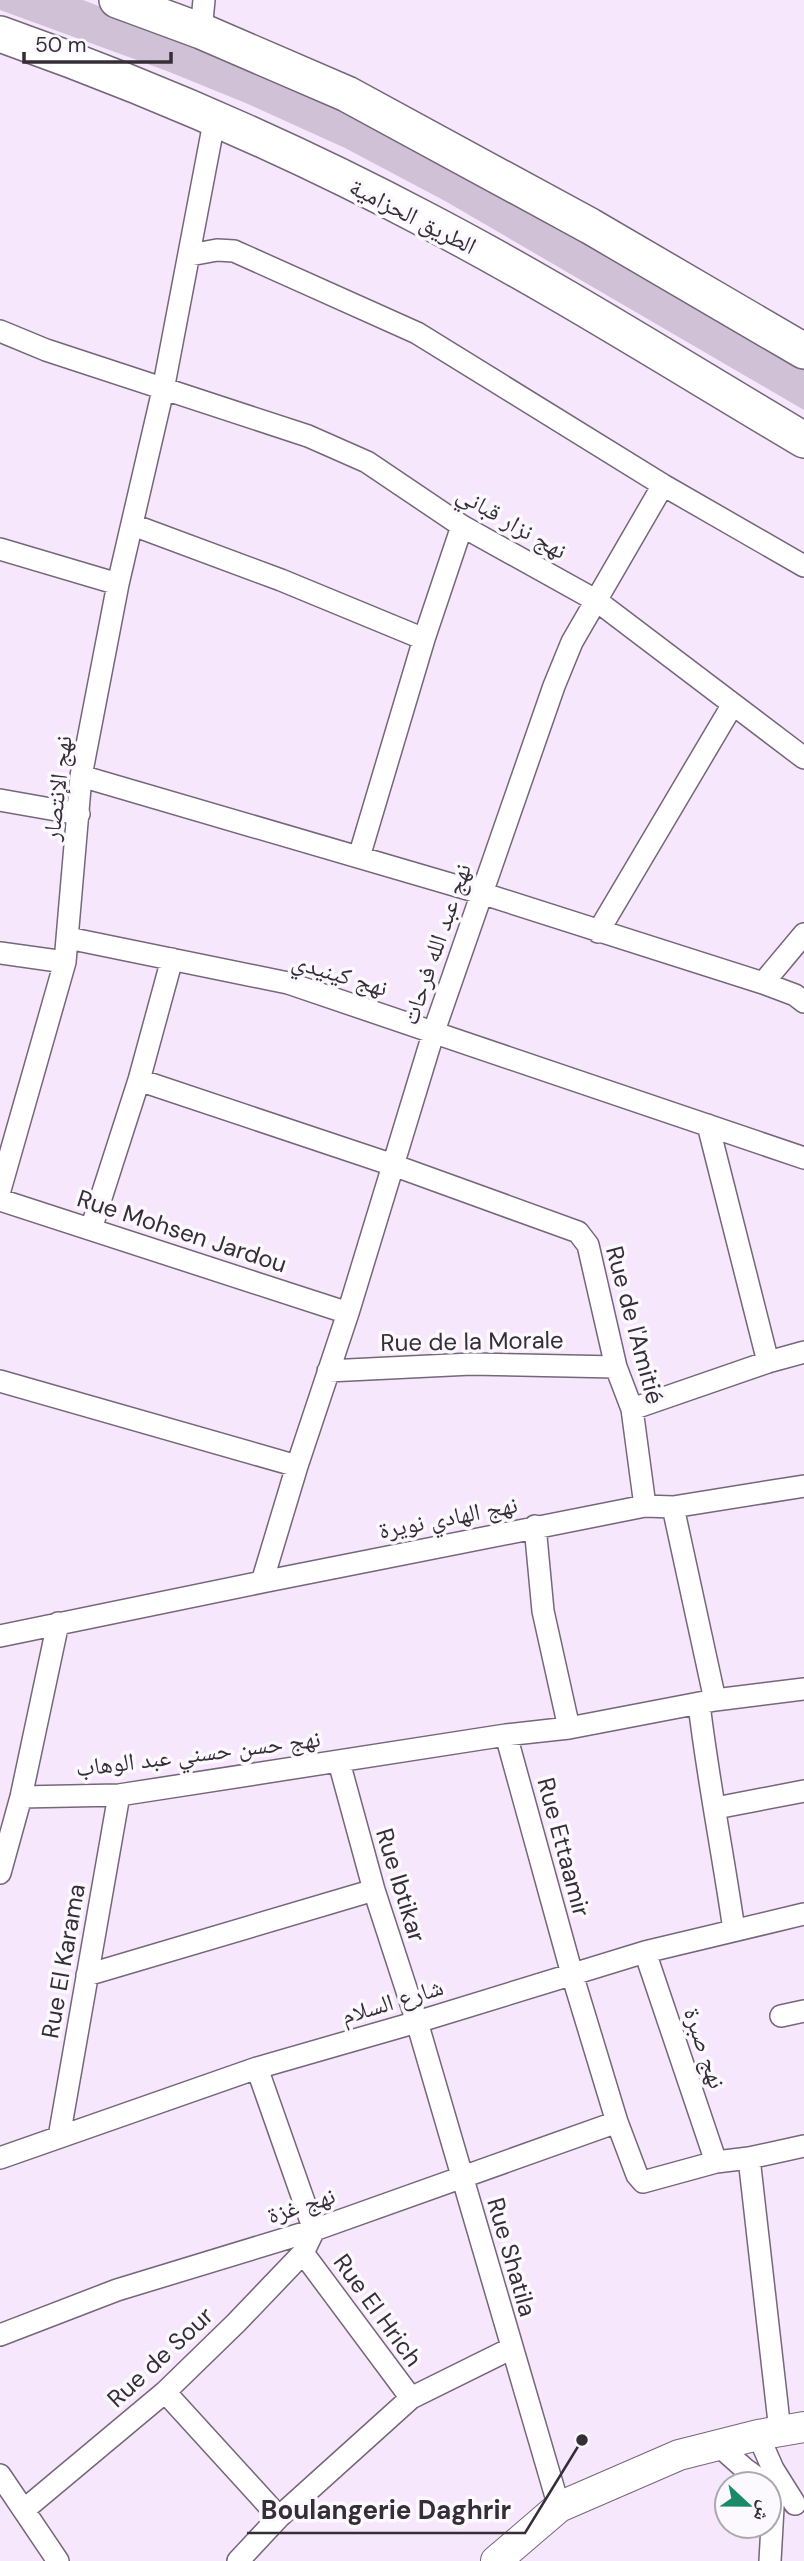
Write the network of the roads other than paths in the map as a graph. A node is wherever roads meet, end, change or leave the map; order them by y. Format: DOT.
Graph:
graph roads {
  1 [pos="117,0"];
  2 [pos="203,15"];
  3 [pos="0,34"];
  4 [pos="215,117"];
  5 [pos="190,256"];
  6 [pos="0,331"];
  7 [pos="804,351"];
  8 [pos="163,390"];
  9 [pos="804,440"];
  10 [pos="663,485"];
  11 [pos="132,525"];
  12 [pos="462,526"];
  13 [pos="0,549"];
  14 [pos="804,566"];
  15 [pos="118,584"];
  16 [pos="597,601"];
  17 [pos="424,639"];
  18 [pos="733,704"];
  19 [pos="804,758"];
  20 [pos="80,776"];
  21 [pos="0,800"];
  22 [pos="79,814"];
  23 [pos="359,857"];
  24 [pos="481,893"];
  25 [pos="598,932"];
  26 [pos="804,934"];
  27 [pos="68,938"];
  28 [pos="0,953"];
  29 [pos="172,959"];
  30 [pos="65,962"];
  31 [pos="763,983"];
  32 [pos="804,1002"];
  33 [pos="434,1031"];
  34 [pos="139,1080"];
  35 [pos="708,1125"];
  36 [pos="804,1158"];
  37 [pos="393,1165"];
  38 [pos="0,1190"];
  39 [pos="0,1200"];
  40 [pos="91,1229"];
  41 [pos="348,1313"];
  42 [pos="804,1352"];
  43 [pos="768,1362"];
  44 [pos="616,1367"];
  45 [pos="328,1371"];
  46 [pos="0,1381"];
  47 [pos="632,1409"];
  48 [pos="297,1466"];
  49 [pos="804,1486"];
  50 [pos="645,1506"];
  51 [pos="673,1507"];
  52 [pos="535,1527"];
  53 [pos="262,1582"];
  54 [pos="58,1623"];
  55 [pos="0,1636"];
  56 [pos="804,1689"];
  57 [pos="707,1702"];
  58 [pos="569,1728"];
  59 [pos="506,1735"];
  60 [pos="339,1762"];
  61 [pos="804,1791"];
  62 [pos="118,1794"];
  63 [pos="21,1797"];
  64 [pos="716,1808"];
  65 [pos="0,1873"];
  66 [pos="374,1890"];
  67 [pos="804,1914"];
  68 [pos="734,1930"];
  69 [pos="645,1952"];
  70 [pos="572,1974"];
  71 [pos="87,1975"];
  72 [pos="804,2011"];
  73 [pos="781,2017"];
  74 [pos="417,2022"];
  75 [pos="257,2068"];
  76 [pos="617,2122"];
  77 [pos="59,2137"];
  78 [pos="804,2146"];
  79 [pos="0,2158"];
  80 [pos="749,2158"];
  81 [pos="716,2162"];
  82 [pos="462,2178"];
  83 [pos="314,2230"];
  84 [pos="303,2253"];
  85 [pos="0,2335"];
  86 [pos="512,2348"];
  87 [pos="165,2392"];
  88 [pos="411,2398"];
  89 [pos="781,2431"];
  90 [pos="717,2444"];
  91 [pos="746,2470"];
  92 [pos="0,2475"];
  93 [pos="783,2496"];
  94 [pos="799,2506"];
  95 [pos="559,2507"];
  96 [pos="26,2509"];
  97 [pos="279,2517"];
  98 [pos="770,2540"];
  99 [pos="58,2561"];
  100 [pos="237,2561"];
  101 [pos="496,2561"];
  102 [pos="770,2561"];
  1 -- 2 [label="highway"];
  2 -- 7 [label="highway"];
  3 -- 4 [label="highway, الطريق الحزامية"];
  4 -- 5 [label="street, نهج الإنتصار"];
  4 -- 9 [label="highway, الطريق الحزامية"];
  5 -- 8 [label="street, نهج الإنتصار"];
  5 -- 10 [label="street"];
  6 -- 8 [label="street, نهج نزار قباني"];
  8 -- 11 [label="street, نهج الإنتصار"];
  8 -- 12 [label="street, نهج نزار قباني"];
  10 -- 14 [label="street"];
  10 -- 16 [label="street, نهج عبد الله فرحات"];
  11 -- 15 [label="street, نهج الإنتصار"];
  11 -- 17 [label="street"];
  12 -- 16 [label="street, نهج نزار قباني"];
  12 -- 17 [label="street"];
  13 -- 15 [label="street"];
  15 -- 20 [label="street, نهج الإنتصار"];
  16 -- 18 [label="street, نهج نزار قباني"];
  16 -- 24 [label="street, نهج عبد الله فرحات"];
  17 -- 23 [label="street"];
  18 -- 19 [label="street, نهج نزار قباني"];
  18 -- 25 [label="street"];
  20 -- 22 [label="street, نهج الإنتصار"];
  20 -- 23 [label="street"];
  21 -- 22 [label="street"];
  22 -- 27 [label="street, نهج الإنتصار"];
  23 -- 24 [label="street"];
  24 -- 25 [label="street"];
  24 -- 33 [label="street, نهج عبد الله فرحات"];
  25 -- 31 [label="street"];
  26 -- 31 [label="street"];
  27 -- 29 [label="street, نهج كينيدي"];
  27 -- 30 [label="street, نهج الإنتصار"];
  28 -- 30 [label="street"];
  29 -- 33 [label="street, نهج كينيدي"];
  29 -- 34 [label="street"];
  30 -- 38 [label="street, نهج الإنتصار"];
  31 -- 32 [label="street"];
  33 -- 35 [label="street, نهج كينيدي"];
  33 -- 37 [label="street, نهج عبد الله فرحات"];
  34 -- 37 [label="street, Rue de l'Amitié"];
  34 -- 40 [label="street"];
  35 -- 36 [label="street, نهج كينيدي"];
  35 -- 43 [label="street"];
  37 -- 41 [label="street, نهج عبد الله فرحات"];
  37 -- 44 [label="street, Rue de l'Amitié"];
  39 -- 40 [label="street, Rue Mohsen Jardou"];
  40 -- 41 [label="street, Rue Mohsen Jardou"];
  41 -- 45 [label="street, نهج عبد الله فرحات"];
  42 -- 43 [label="street"];
  43 -- 47 [label="street"];
  44 -- 45 [label="street, Rue de la Morale"];
  44 -- 47 [label="street, Rue de l'Amitié"];
  45 -- 48 [label="street, نهج عبد الله فرحات"];
  46 -- 48 [label="street"];
  47 -- 50 [label="street, Rue de l'Amitié"];
  48 -- 53 [label="street, نهج عبد الله فرحات"];
  49 -- 51 [label="street"];
  50 -- 51 [label="street"];
  50 -- 52 [label="street, نهج الهادي نويرة"];
  51 -- 57 [label="street"];
  52 -- 53 [label="street, نهج الهادي نويرة"];
  52 -- 58 [label="street"];
  53 -- 54 [label="street, نهج الهادي نويرة"];
  54 -- 55 [label="street"];
  54 -- 63 [label="street"];
  56 -- 57 [label="street, نهج حسن حسني عبد الوهاب"];
  57 -- 58 [label="street, نهج حسن حسني عبد الوهاب"];
  57 -- 64 [label="street"];
  58 -- 59 [label="street, نهج حسن حسني عبد الوهاب"];
  59 -- 60 [label="street, نهج حسن حسني عبد الوهاب"];
  59 -- 70 [label="street, Rue Ettaamir"];
  60 -- 62 [label="street, نهج حسن حسني عبد الوهاب"];
  60 -- 66 [label="street, Rue Ibtikar"];
  61 -- 64 [label="street"];
  62 -- 63 [label="street, نهج حسن حسني عبد الوهاب"];
  62 -- 71 [label="street, Rue El Karama"];
  63 -- 65 [label="street"];
  64 -- 68 [label="street"];
  66 -- 71 [label="street"];
  66 -- 74 [label="street, Rue Ibtikar"];
  67 -- 68 [label="street, شارع السلام"];
  68 -- 69 [label="street, شارع السلام"];
  69 -- 70 [label="street, شارع السلام"];
  69 -- 81 [label="street, نهج صبرة"];
  70 -- 74 [label="street, شارع السلام"];
  70 -- 76 [label="street, Rue Ettaamir"];
  71 -- 77 [label="street, Rue El Karama"];
  72 -- 73 [label="street"];
  74 -- 75 [label="street, شارع السلام"];
  74 -- 82 [label="street, Rue Shatila"];
  75 -- 77 [label="street, شارع السلام"];
  75 -- 83 [label="street, Rue El Hrich"];
  76 -- 81 [label="street, Rue Ettaamir"];
  76 -- 82 [label="street, نهج غزة"];
  77 -- 79 [label="street, شارع السلام"];
  78 -- 80 [label="street"];
  80 -- 81 [label="street"];
  80 -- 89 [label="street"];
  82 -- 83 [label="street, نهج غزة"];
  82 -- 86 [label="street, Rue Shatila"];
  83 -- 84 [label="street, Rue de Sour"];
  83 -- 85 [label="street, نهج غزة"];
  84 -- 87 [label="street, Rue de Sour"];
  84 -- 88 [label="street, Rue El Hrich"];
  86 -- 88 [label="street"];
  86 -- 95 [label="street, Rue Shatila"];
  87 -- 96 [label="street, Rue de Sour"];
  87 -- 97 [label="street"];
  88 -- 97 [label="street"];
  89 -- 90 [label="main road"];
  89 -- 94 [label="street"];
  90 -- 91 [label="street"];
  90 -- 95 [label="main road"];
  92 -- 96 [label="street"];
  93 -- 94 [label="street"];
  95 -- 101 [label="main road"];
  96 -- 99 [label="street"];
  97 -- 100 [label="street"];
  98 -- 102 [label="street"];
}
